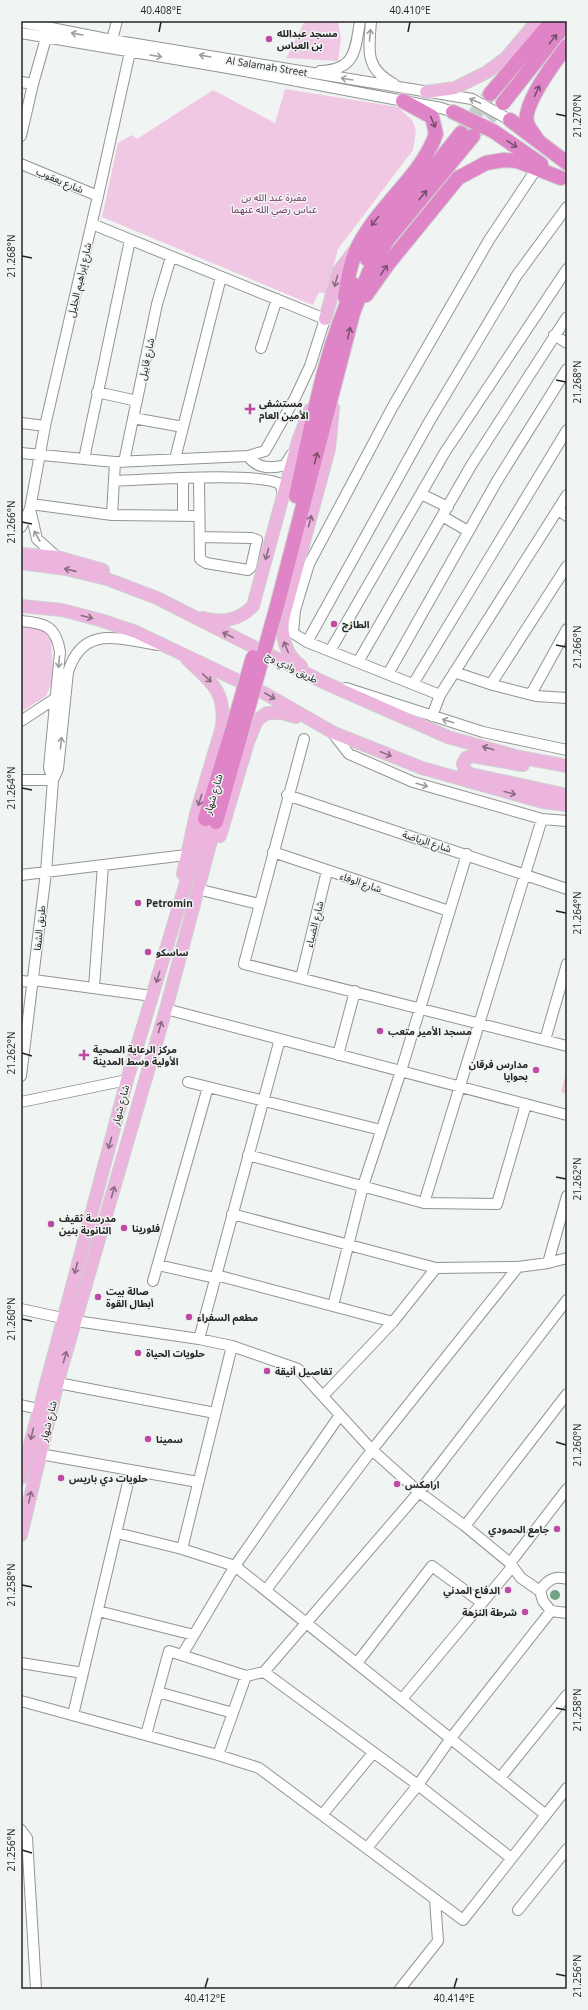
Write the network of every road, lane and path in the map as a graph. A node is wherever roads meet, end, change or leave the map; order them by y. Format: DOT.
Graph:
graph roads {
  1 [pos="117,21"];
  2 [pos="360,21"];
  3 [pos="371,21"];
  4 [pos="537,21"];
  5 [pos="552,21"];
  6 [pos="21,22"];
  7 [pos="567,22"];
  8 [pos="51,30"];
  9 [pos="21,33"];
  10 [pos="112,40"];
  11 [pos="567,46"];
  12 [pos="130,52"];
  13 [pos="302,72"];
  14 [pos="21,82"];
  15 [pos="33,84"];
  16 [pos="426,92"];
  17 [pos="402,94"];
  18 [pos="490,94"];
  19 [pos="503,104"];
  20 [pos="454,112"];
  21 [pos="510,120"];
  22 [pos="467,134"];
  23 [pos="21,136"];
  24 [pos="537,139"];
  25 [pos="567,163"];
  26 [pos="21,164"];
  27 [pos="538,168"];
  28 [pos="564,180"];
  29 [pos="98,196"];
  30 [pos="567,207"];
  31 [pos="92,224"];
  32 [pos="363,236"];
  33 [pos="130,240"];
  34 [pos="171,257"];
  35 [pos="567,269"];
  36 [pos="221,277"];
  37 [pos="277,299"];
  38 [pos="348,312"];
  39 [pos="567,317"];
  40 [pos="325,319"];
  41 [pos="554,335"];
  42 [pos="567,343"];
  43 [pos="261,348"];
  44 [pos="567,369"];
  45 [pos="335,386"];
  46 [pos="97,392"];
  47 [pos="318,398"];
  48 [pos="137,401"];
  49 [pos="133,418"];
  50 [pos="21,423"];
  51 [pos="44,426"];
  52 [pos="183,427"];
  53 [pos="567,430"];
  54 [pos="298,441"];
  55 [pos="21,453"];
  56 [pos="39,455"];
  57 [pos="84,459"];
  58 [pos="175,459"];
  59 [pos="251,460"];
  60 [pos="119,462"];
  61 [pos="251,477"];
  62 [pos="183,479"];
  63 [pos="198,479"];
  64 [pos="114,481"];
  65 [pos="421,494"];
  66 [pos="567,495"];
  67 [pos="283,496"];
  68 [pos="30,506"];
  69 [pos="448,507"];
  70 [pos="558,510"];
  71 [pos="112,515"];
  72 [pos="183,515"];
  73 [pos="199,516"];
  74 [pos="442,516"];
  75 [pos="567,516"];
  76 [pos="21,527"];
  77 [pos="468,531"];
  78 [pos="200,537"];
  79 [pos="21,554"];
  80 [pos="56,557"];
  81 [pos="21,562"];
  82 [pos="567,566"];
  83 [pos="157,598"];
  84 [pos="272,605"];
  85 [pos="21,606"];
  86 [pos="186,614"];
  87 [pos="21,621"];
  88 [pos="567,629"];
  89 [pos="307,642"];
  90 [pos="164,646"];
  91 [pos="330,651"];
  92 [pos="179,652"];
  93 [pos="358,662"];
  94 [pos="454,672"];
  95 [pos="388,674"];
  96 [pos="323,682"];
  97 [pos="413,684"];
  98 [pos="491,684"];
  99 [pos="531,694"];
  100 [pos="440,695"];
  101 [pos="56,698"];
  102 [pos="567,698"];
  103 [pos="432,716"];
  104 [pos="21,721"];
  105 [pos="326,728"];
  106 [pos="304,739"];
  107 [pos="567,750"];
  108 [pos="567,766"];
  109 [pos="567,774"];
  110 [pos="21,780"];
  111 [pos="53,780"];
  112 [pos="287,795"];
  113 [pos="567,795"];
  114 [pos="567,805"];
  115 [pos="542,819"];
  116 [pos="211,821"];
  117 [pos="567,821"];
  118 [pos="273,852"];
  119 [pos="467,854"];
  120 [pos="186,855"];
  121 [pos="103,866"];
  122 [pos="327,871"];
  123 [pos="46,872"];
  124 [pos="525,874"];
  125 [pos="21,875"];
  126 [pos="197,889"];
  127 [pos="567,889"];
  128 [pos="259,904"];
  129 [pos="449,911"];
  130 [pos="173,927"];
  131 [pos="567,964"];
  132 [pos="302,978"];
  133 [pos="21,981"];
  134 [pos="34,981"];
  135 [pos="94,988"];
  136 [pos="355,991"];
  137 [pos="152,996"];
  138 [pos="419,1007"];
  139 [pos="166,1009"];
  140 [pos="479,1023"];
  141 [pos="280,1039"];
  142 [pos="545,1040"];
  143 [pos="567,1046"];
  144 [pos="338,1055"];
  145 [pos="400,1071"];
  146 [pos="21,1076"];
  147 [pos="127,1080"];
  148 [pos="188,1082"];
  149 [pos="460,1086"];
  150 [pos="208,1087"];
  151 [pos="263,1101"];
  152 [pos="21,1102"];
  153 [pos="526,1104"];
  154 [pos="567,1114"];
  155 [pos="381,1130"];
  156 [pos="248,1156"];
  157 [pos="363,1186"];
  158 [pos="567,1196"];
  159 [pos="424,1203"];
  160 [pos="232,1214"];
  161 [pos="348,1244"];
  162 [pos="567,1258"];
  163 [pos="548,1263"];
  164 [pos="158,1265"];
  165 [pos="518,1267"];
  166 [pos="436,1268"];
  167 [pos="215,1277"];
  168 [pos="153,1281"];
  169 [pos="567,1300"];
  170 [pos="333,1306"];
  171 [pos="21,1309"];
  172 [pos="564,1311"];
  173 [pos="63,1318"];
  174 [pos="76,1321"];
  175 [pos="393,1322"];
  176 [pos="199,1339"];
  177 [pos="232,1346"];
  178 [pos="58,1383"];
  179 [pos="567,1394"];
  180 [pos="323,1396"];
  181 [pos="21,1406"];
  182 [pos="38,1409"];
  183 [pos="215,1413"];
  184 [pos="340,1415"];
  185 [pos="372,1450"];
  186 [pos="40,1454"];
  187 [pos="131,1470"];
  188 [pos="21,1478"];
  189 [pos="198,1482"];
  190 [pos="567,1489"];
  191 [pos="419,1492"];
  192 [pos="465,1526"];
  193 [pos="117,1533"];
  194 [pos="21,1535"];
  195 [pos="182,1549"];
  196 [pos="511,1565"];
  197 [pos="235,1566"];
  198 [pos="567,1578"];
  199 [pos="266,1590"];
  200 [pos="540,1591"];
  201 [pos="482,1603"];
  202 [pos="98,1611"];
  203 [pos="551,1611"];
  204 [pos="567,1613"];
  205 [pos="306,1622"];
  206 [pos="194,1635"];
  207 [pos="182,1655"];
  208 [pos="21,1663"];
  209 [pos="357,1663"];
  210 [pos="264,1672"];
  211 [pos="83,1673"];
  212 [pos="246,1676"];
  213 [pos="158,1692"];
  214 [pos="567,1695"];
  215 [pos="402,1699"];
  216 [pos="21,1701"];
  217 [pos="233,1713"];
  218 [pos="73,1715"];
  219 [pos="146,1735"];
  220 [pos="451,1738"];
  221 [pos="373,1753"];
  222 [pos="218,1755"];
  223 [pos="500,1778"];
  224 [pos="418,1785"];
  225 [pos="567,1788"];
  226 [pos="322,1815"];
  227 [pos="546,1815"];
  228 [pos="21,1830"];
  229 [pos="367,1848"];
  230 [pos="567,1849"];
  231 [pos="511,1858"];
  232 [pos="435,1899"];
  233 [pos="26,1907"];
  234 [pos="518,1910"];
  235 [pos="36,1989"];
  236 [pos="400,1989"];
  1 -- 10 [label="street"];
  2 -- 13 [label="street"];
  17 -- 3 [label="street, one-way"];
  4 -- 16 [label="main road"];
  5 -- 18 [label="highway"];
  6 -- 8 [label="street, Al Salamah Street"];
  19 -- 7 [label="highway, one-way"];
  8 -- 9 [label="street, Al Salamah Street"];
  10 -- 8 [label="street, Al Salamah Street, one-way"];
  8 -- 12 [label="street, Al Salamah Street"];
  8 -- 15 [label="street"];
  13 -- 10 [label="street, Al Salamah Street, one-way"];
  24 -- 11 [label="highway, one-way"];
  12 -- 17 [label="street, Al Salamah Street, one-way"];
  12 -- 29 [label="street, شارع إبراهيم الخليل"];
  17 -- 13 [label="street, Al Salamah Street, one-way"];
  14 -- 15 [label="street"];
  15 -- 23 [label="street"];
  16 -- 17 [label="street, Al Salamah Street"];
  21 -- 16 [label="street, Al Salamah Street, one-way"];
  17 -- 20 [label="street, Al Salamah Street"];
  17 -- 32 [label="highway, one-way"];
  20 -- 28 [label="highway, one-way"];
  21 -- 24 [label="highway"];
  22 -- 38 [label="highway"];
  24 -- 25 [label="highway"];
  26 -- 29 [label="street, شارع يعقوب"];
  27 -- 28 [label="highway"];
  38 -- 27 [label="highway, one-way"];
  27 -- 89 [label="street"];
  29 -- 31 [label="street, شارع إبراهيم الخليل"];
  30 -- 89 [label="street"];
  31 -- 33 [label="street"];
  31 -- 51 [label="street, شارع إبراهيم الخليل"];
  32 -- 38 [label="highway"];
  32 -- 40 [label="main road, one-way"];
  33 -- 34 [label="street"];
  33 -- 46 [label="street"];
  34 -- 36 [label="street"];
  34 -- 48 [label="street, شارع قابيل"];
  35 -- 65 [label="street"];
  36 -- 37 [label="street"];
  36 -- 52 [label="street"];
  37 -- 40 [label="street"];
  37 -- 43 [label="street"];
  45 -- 38 [label="highway, one-way"];
  38 -- 47 [label="highway"];
  39 -- 41 [label="street"];
  40 -- 59 [label="street"];
  41 -- 42 [label="street"];
  41 -- 69 [label="street"];
  44 -- 77 [label="street"];
  84 -- 45 [label="highway, one-way"];
  96 -- 45 [label="main road, one-way"];
  46 -- 48 [label="street"];
  46 -- 57 [label="street"];
  47 -- 54 [label="main road"];
  47 -- 84 [label="highway"];
  48 -- 49 [label="street, شارع قابيل"];
  49 -- 52 [label="street"];
  49 -- 60 [label="street, شارع قابيل"];
  50 -- 51 [label="street"];
  51 -- 56 [label="street, شارع إبراهيم الخليل"];
  52 -- 58 [label="street"];
  53 -- 97 [label="street"];
  54 -- 59 [label="street"];
  54 -- 67 [label="main road"];
  55 -- 56 [label="street"];
  56 -- 57 [label="street"];
  56 -- 68 [label="street, شارع إبراهيم الخليل"];
  57 -- 60 [label="street"];
  58 -- 59 [label="street"];
  58 -- 60 [label="street"];
  59 -- 61 [label="street"];
  60 -- 64 [label="street, شارع قابيل"];
  61 -- 63 [label="street"];
  61 -- 67 [label="street"];
  62 -- 63 [label="street"];
  62 -- 64 [label="street"];
  62 -- 72 [label="street"];
  63 -- 73 [label="street"];
  64 -- 71 [label="street, شارع قابيل"];
  65 -- 69 [label="street"];
  65 -- 91 [label="street"];
  66 -- 70 [label="street"];
  67 -- 86 [label="main road, one-way"];
  68 -- 71 [label="street"];
  68 -- 76 [label="street"];
  80 -- 68 [label="street, one-way"];
  69 -- 74 [label="street"];
  70 -- 75 [label="street"];
  70 -- 94 [label="street"];
  71 -- 72 [label="street"];
  72 -- 73 [label="street"];
  73 -- 78 [label="street"];
  74 -- 77 [label="street"];
  74 -- 93 [label="street"];
  77 -- 95 [label="street"];
  78 -- 78 [label="street"];
  79 -- 80 [label="main road"];
  80 -- 83 [label="main road"];
  83 -- 81 [label="main road, طريق وادي وج, one-way"];
  82 -- 98 [label="street"];
  83 -- 86 [label="main road, طريق وادي وج"];
  84 -- 116 [label="highway, bridge"];
  85 -- 90 [label="main road, one-way"];
  96 -- 86 [label="main road, طريق وادي وج, one-way"];
  87 -- 101 [label="street, one-way"];
  88 -- 99 [label="street"];
  89 -- 91 [label="street"];
  90 -- 92 [label="main road"];
  111 -- 90 [label="street, one-way"];
  91 -- 93 [label="street"];
  92 -- 105 [label="main road, one-way"];
  92 -- 120 [label="main road, one-way"];
  93 -- 95 [label="street"];
  94 -- 98 [label="street"];
  94 -- 100 [label="street"];
  95 -- 97 [label="street"];
  96 -- 103 [label="street"];
  108 -- 96 [label="main road, طريق وادي وج, one-way"];
  97 -- 100 [label="street"];
  98 -- 99 [label="street"];
  99 -- 102 [label="street"];
  100 -- 103 [label="street"];
  101 -- 104 [label="street"];
  101 -- 111 [label="street"];
  107 -- 103 [label="street, one-way"];
  105 -- 114 [label="main road, one-way"];
  105 -- 115 [label="street, one-way"];
  105 -- 126 [label="main road"];
  106 -- 112 [label="street"];
  109 -- 113 [label="main road"];
  110 -- 111 [label="street"];
  111 -- 123 [label="street, طريق الشفا"];
  112 -- 118 [label="street"];
  112 -- 119 [label="street, شارع الرياضة"];
  115 -- 117 [label="street"];
  115 -- 124 [label="street"];
  116 -- 126 [label="main road, شارع شهار"];
  116 -- 130 [label="main road, شارع شهار"];
  118 -- 122 [label="street, شارع الوفاء"];
  118 -- 128 [label="street"];
  119 -- 124 [label="street, شارع الرياضة"];
  119 -- 129 [label="street"];
  120 -- 121 [label="street"];
  120 -- 130 [label="main road"];
  121 -- 123 [label="street"];
  121 -- 135 [label="street"];
  122 -- 129 [label="street, شارع الوفاء"];
  122 -- 132 [label="street, شارع الضياء"];
  123 -- 125 [label="street"];
  123 -- 134 [label="street, طريق الشفا"];
  124 -- 127 [label="street, شارع الرياضة"];
  124 -- 140 [label="street"];
  126 -- 128 [label="street"];
  126 -- 139 [label="main road, شارع شهار"];
  128 -- 132 [label="street"];
  129 -- 138 [label="street"];
  130 -- 137 [label="main road, شارع شهار, one-way"];
  131 -- 142 [label="street"];
  132 -- 136 [label="street"];
  133 -- 134 [label="street"];
  134 -- 135 [label="street"];
  134 -- 146 [label="street, طريق الشفا"];
  135 -- 137 [label="street"];
  136 -- 138 [label="street"];
  136 -- 144 [label="street"];
  137 -- 147 [label="main road, شارع شهار"];
  138 -- 140 [label="street"];
  138 -- 145 [label="street"];
  139 -- 141 [label="street"];
  174 -- 139 [label="main road, شارع شهار, one-way"];
  140 -- 142 [label="street"];
  140 -- 149 [label="street"];
  141 -- 144 [label="street"];
  141 -- 151 [label="street"];
  142 -- 143 [label="street"];
  144 -- 145 [label="street"];
  145 -- 149 [label="street"];
  145 -- 155 [label="street"];
  147 -- 152 [label="street"];
  147 -- 173 [label="main road, شارع شهار, one-way"];
  148 -- 150 [label="street"];
  149 -- 153 [label="street"];
  149 -- 159 [label="street"];
  150 -- 151 [label="street"];
  150 -- 164 [label="street"];
  151 -- 155 [label="street"];
  151 -- 156 [label="street"];
  153 -- 154 [label="street"];
  153 -- 159 [label="street"];
  155 -- 157 [label="street"];
  156 -- 157 [label="street"];
  156 -- 160 [label="street"];
  157 -- 159 [label="street"];
  157 -- 161 [label="street"];
  158 -- 163 [label="street"];
  160 -- 161 [label="street"];
  160 -- 167 [label="street"];
  161 -- 166 [label="street"];
  161 -- 170 [label="street"];
  162 -- 163 [label="street"];
  163 -- 165 [label="street"];
  164 -- 167 [label="street"];
  164 -- 168 [label="street"];
  165 -- 166 [label="street"];
  165 -- 185 [label="street"];
  166 -- 175 [label="street"];
  167 -- 170 [label="street"];
  167 -- 176 [label="street"];
  169 -- 172 [label="street"];
  170 -- 175 [label="street"];
  171 -- 173 [label="street"];
  172 -- 191 [label="street"];
  173 -- 174 [label="street"];
  173 -- 182 [label="main road, شارع شهار"];
  174 -- 176 [label="street"];
  178 -- 174 [label="main road, شارع شهار, one-way"];
  175 -- 180 [label="street"];
  176 -- 177 [label="street"];
  177 -- 180 [label="street"];
  177 -- 183 [label="street"];
  178 -- 183 [label="street"];
  178 -- 186 [label="main road, شارع شهار"];
  179 -- 192 [label="street"];
  180 -- 184 [label="street"];
  181 -- 182 [label="street"];
  182 -- 188 [label="main road, شارع شهار, one-way"];
  183 -- 189 [label="street"];
  184 -- 185 [label="street"];
  184 -- 197 [label="street"];
  185 -- 191 [label="street"];
  185 -- 199 [label="street"];
  186 -- 187 [label="street"];
  194 -- 186 [label="main road, شارع شهار, one-way"];
  187 -- 189 [label="street"];
  187 -- 193 [label="street"];
  189 -- 195 [label="street"];
  190 -- 196 [label="street"];
  191 -- 192 [label="street"];
  191 -- 205 [label="street"];
  192 -- 196 [label="street"];
  193 -- 195 [label="street"];
  193 -- 202 [label="street"];
  195 -- 197 [label="street"];
  196 -- 200 [label="street"];
  196 -- 201 [label="street"];
  197 -- 199 [label="street"];
  197 -- 206 [label="street"];
  198 -- 200 [label="street"];
  199 -- 205 [label="street"];
  200 -- 203 [label="street"];
  201 -- 209 [label="street"];
  201 -- 215 [label="street"];
  202 -- 206 [label="street"];
  202 -- 211 [label="street"];
  203 -- 204 [label="street"];
  203 -- 220 [label="street"];
  205 -- 209 [label="street"];
  205 -- 210 [label="street"];
  206 -- 207 [label="street"];
  207 -- 212 [label="street"];
  207 -- 213 [label="street"];
  208 -- 211 [label="street"];
  209 -- 215 [label="street"];
  210 -- 212 [label="street"];
  210 -- 221 [label="street"];
  211 -- 218 [label="street"];
  212 -- 217 [label="street"];
  213 -- 217 [label="street"];
  213 -- 219 [label="street"];
  214 -- 223 [label="street"];
  215 -- 220 [label="street"];
  216 -- 218 [label="street"];
  217 -- 222 [label="street"];
  218 -- 219 [label="street"];
  219 -- 222 [label="street"];
  220 -- 223 [label="street"];
  220 -- 224 [label="street"];
  221 -- 224 [label="street"];
  221 -- 226 [label="street"];
  222 -- 226 [label="street"];
  223 -- 227 [label="street"];
  224 -- 229 [label="street"];
  224 -- 231 [label="street"];
  225 -- 227 [label="street"];
  226 -- 229 [label="street"];
  227 -- 231 [label="street"];
  228 -- 233 [label="street"];
  229 -- 232 [label="street"];
  230 -- 234 [label="street"];
  231 -- 232 [label="street"];
  232 -- 236 [label="street"];
  233 -- 235 [label="street"];
}
